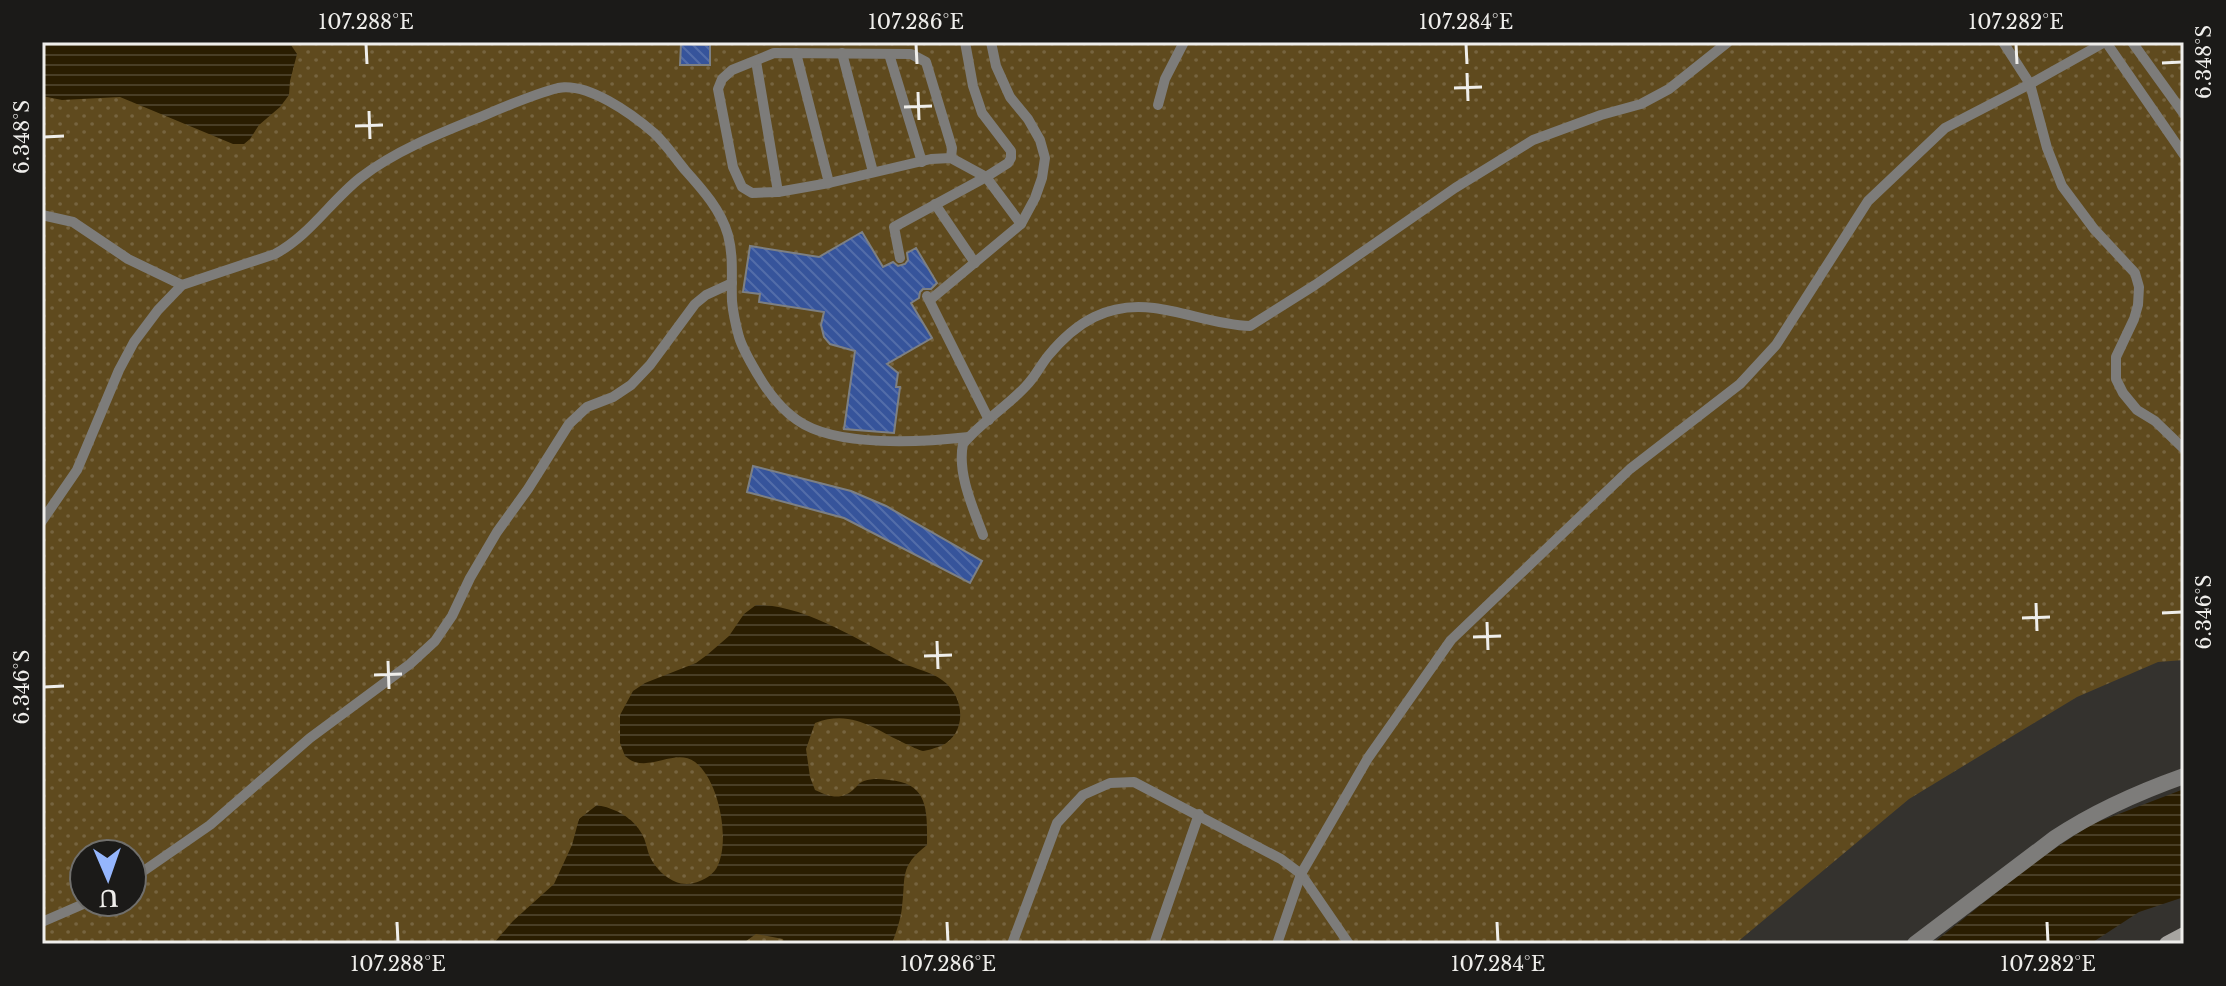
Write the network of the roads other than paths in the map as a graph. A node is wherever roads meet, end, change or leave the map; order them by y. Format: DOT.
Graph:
graph roads {
  1 [pos="965,42"];
  2 [pos="991,42"];
  3 [pos="1184,42"];
  4 [pos="1728,42"];
  5 [pos="2003,42"];
  6 [pos="2106,42"];
  7 [pos="2132,42"];
  8 [pos="796,53"];
  9 [pos="842,53"];
  10 [pos="889,54"];
  11 [pos="756,61"];
  12 [pos="2030,84"];
  13 [pos="1158,105"];
  14 [pos="2184,114"];
  15 [pos="2184,155"];
  16 [pos="951,158"];
  17 [pos="922,162"];
  18 [pos="873,172"];
  19 [pos="986,177"];
  20 [pos="829,183"];
  21 [pos="778,192"];
  22 [pos="935,204"];
  23 [pos="42,215"];
  24 [pos="1021,224"];
  25 [pos="900,258"];
  26 [pos="975,263"];
  27 [pos="732,283"];
  28 [pos="182,285"];
  29 [pos="989,420"];
  30 [pos="969,437"];
  31 [pos="2184,449"];
  32 [pos="42,521"];
  33 [pos="983,535"];
  34 [pos="2184,776"];
  35 [pos="1199,814"];
  36 [pos="148,868"];
  37 [pos="1301,874"];
  38 [pos="68,911"];
  39 [pos="42,922"];
  40 [pos="2184,935"];
  41 [pos="1012,944"];
  42 [pos="1154,944"];
  43 [pos="1277,944"];
  44 [pos="1349,944"];
  45 [pos="1915,944"];
  46 [pos="2167,944"];
  1 -- 19 [label="lane"];
  2 -- 24 [label="lane"];
  3 -- 13 [label="lane"];
  4 -- 29 [label="lane"];
  5 -- 12 [label="lane"];
  6 -- 12 [label="lane"];
  6 -- 15 [label="lane"];
  7 -- 14 [label="lane"];
  8 -- 9 [label="lane"];
  8 -- 11 [label="lane"];
  8 -- 20 [label="lane"];
  9 -- 10 [label="lane"];
  9 -- 18 [label="lane"];
  10 -- 16 [label="lane"];
  10 -- 17 [label="lane"];
  11 -- 21 [label="lane"];
  11 -- 21 [label="lane"];
  12 -- 31 [label="lane"];
  12 -- 37 [label="lane"];
  16 -- 17 [label="lane"];
  16 -- 19 [label="lane"];
  17 -- 18 [label="lane"];
  18 -- 20 [label="lane"];
  19 -- 22 [label="lane"];
  19 -- 24 [label="lane"];
  20 -- 21 [label="lane"];
  22 -- 25 [label="lane"];
  22 -- 26 [label="lane"];
  23 -- 28 [label="lane"];
  24 -- 26 [label="lane"];
  26 -- 29 [label="lane"];
  27 -- 28 [label="lane"];
  27 -- 30 [label="lane"];
  27 -- 36 [label="lane"];
  28 -- 32 [label="lane"];
  29 -- 30 [label="lane"];
  30 -- 33 [label="lane"];
  34 -- 45 [label="street"];
  35 -- 37 [label="lane"];
  35 -- 41 [label="lane"];
  35 -- 42 [label="lane"];
  37 -- 43 [label="lane"];
  37 -- 44 [label="lane"];
  38 -- 39 [label="lane"];
  40 -- 46 [label="main road"];
}
